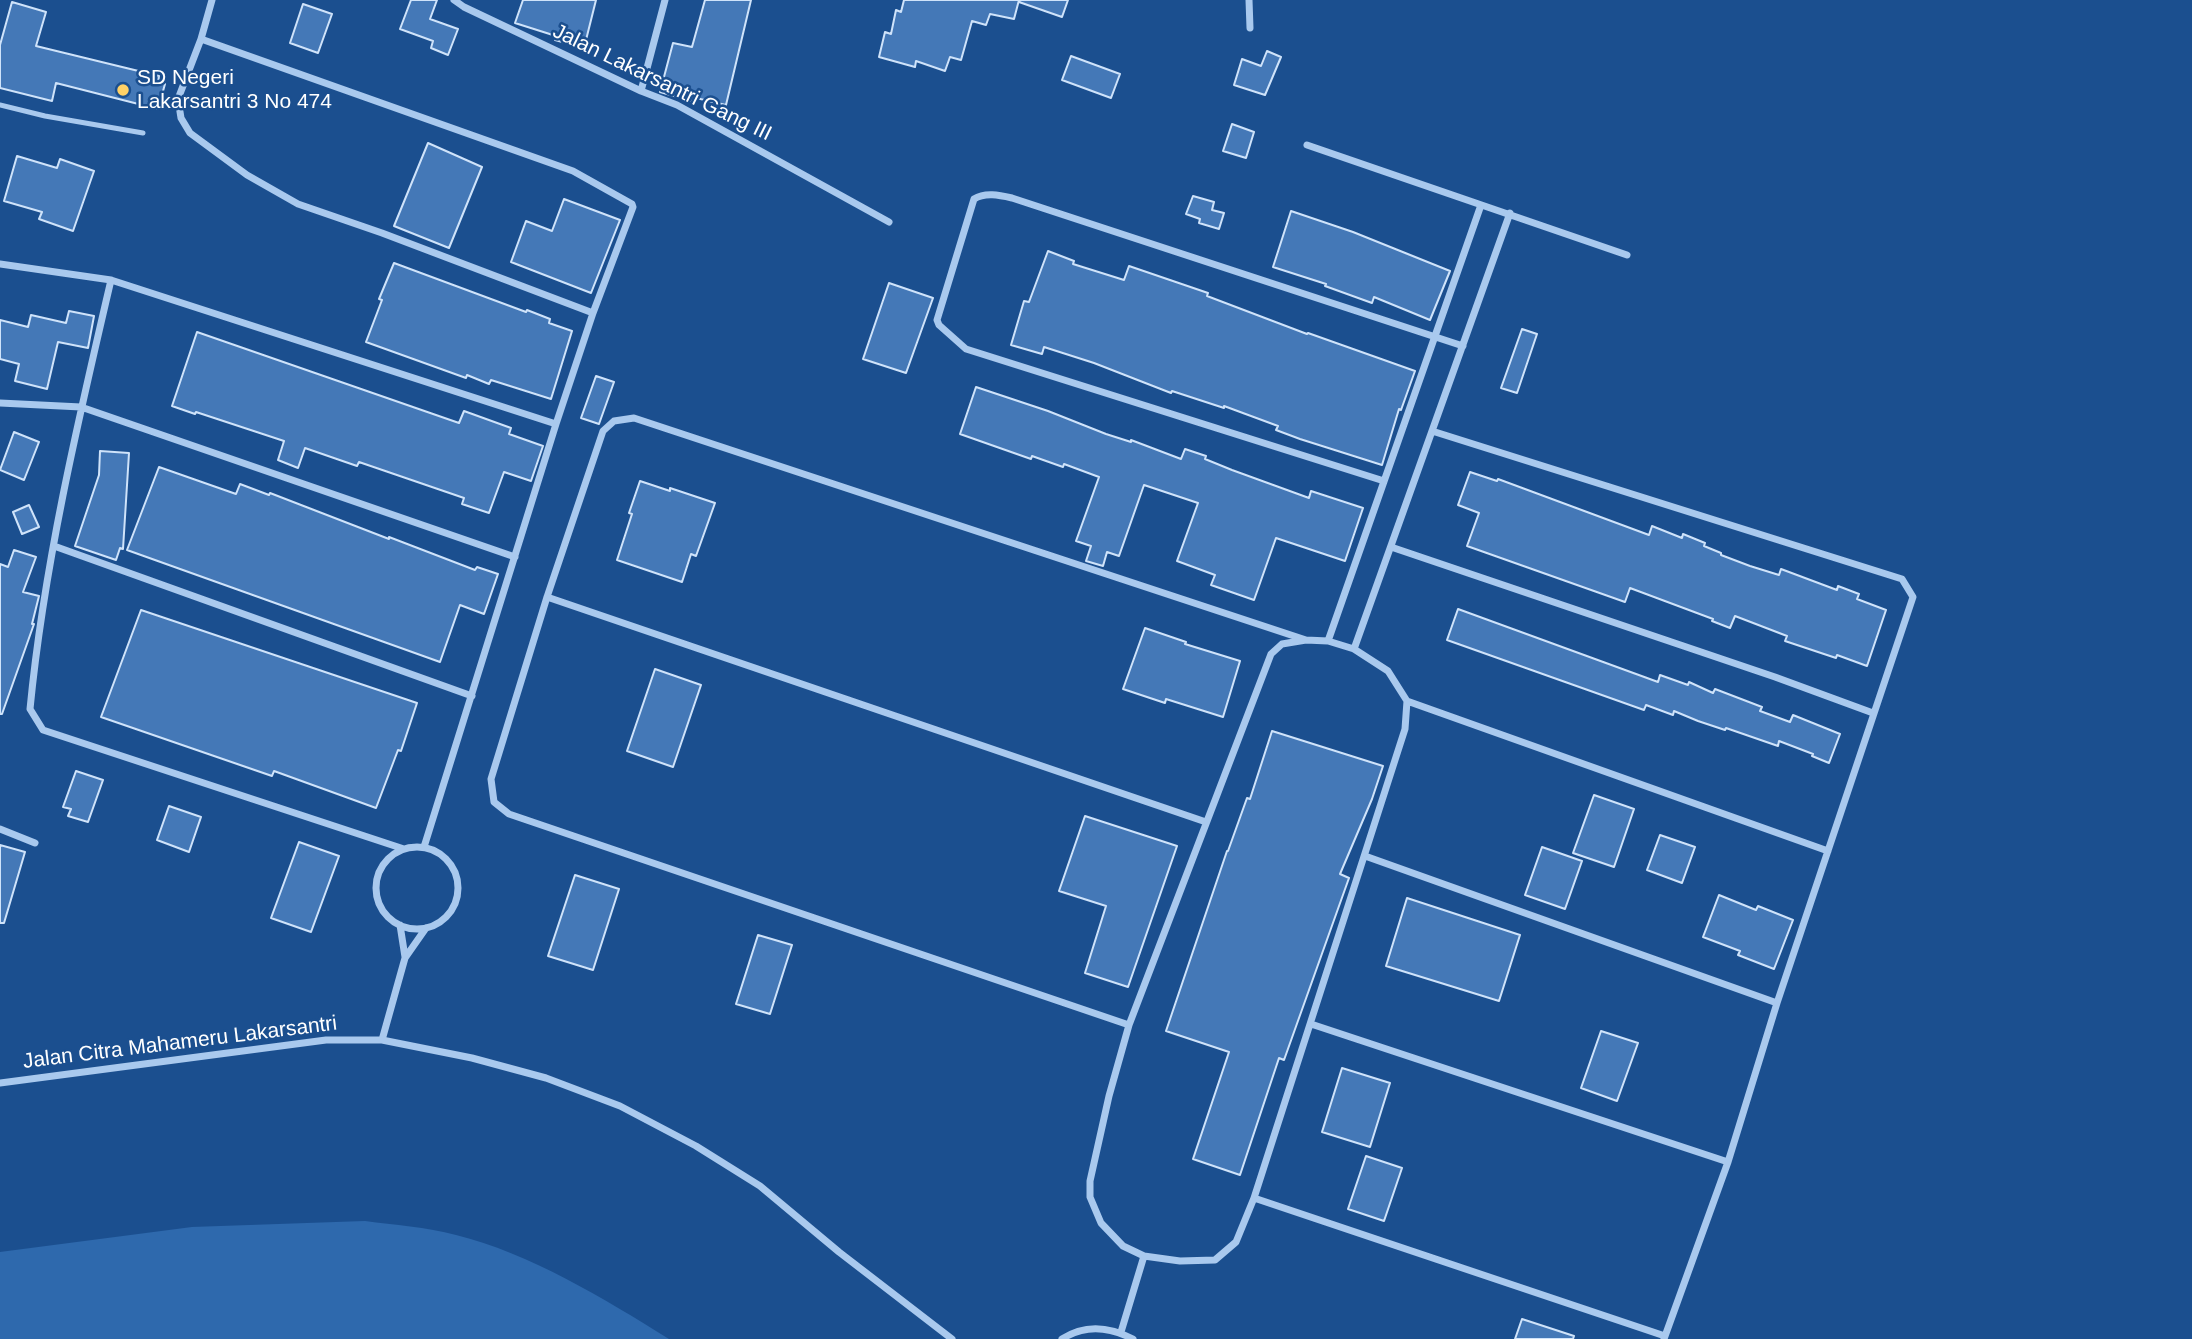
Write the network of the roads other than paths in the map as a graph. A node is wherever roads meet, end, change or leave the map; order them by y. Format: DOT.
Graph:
graph roads {
  1 [pos="212,0"];
  2 [pos="454,0"];
  3 [pos="665,0"];
  4 [pos="1250,0"];
  5 [pos="1250,28"];
  6 [pos="201,39"];
  7 [pos="641,91"];
  8 [pos="0,105"];
  9 [pos="143,133"];
  10 [pos="1307,145"];
  11 [pos="1481,205"];
  12 [pos="1510,213"];
  13 [pos="889,222"];
  14 [pos="1627,255"];
  15 [pos="0,264"];
  16 [pos="111,280"];
  17 [pos="593,313"];
  18 [pos="1434,338"];
  19 [pos="1463,346"];
  20 [pos="0,403"];
  21 [pos="81,407"];
  22 [pos="556,424"];
  23 [pos="1432,431"];
  24 [pos="1384,481"];
  25 [pos="54,546"];
  26 [pos="1391,547"];
  27 [pos="515,558"];
  28 [pos="547,597"];
  29 [pos="1306,640"];
  30 [pos="1328,641"];
  31 [pos="1354,649"];
  32 [pos="471,696"];
  33 [pos="1407,701"];
  34 [pos="1873,713"];
  35 [pos="1206,822"];
  36 [pos="0,829"];
  37 [pos="35,843"];
  38 [pos="425,847"];
  39 [pos="404,849"];
  40 [pos="1828,851"];
  41 [pos="1365,856"];
  42 [pos="400,925"];
  43 [pos="426,928"];
  44 [pos="405,958"];
  45 [pos="1777,1003"];
  46 [pos="1311,1024"];
  47 [pos="1129,1025"];
  48 [pos="382,1040"];
  49 [pos="0,1083"];
  50 [pos="1728,1162"];
  51 [pos="1254,1198"];
  52 [pos="1144,1256"];
  53 [pos="1121,1332"];
  54 [pos="1665,1337"];
  55 [pos="952,1339"];
  56 [pos="1062,1339"];
  57 [pos="1133,1339"];
  1 -- 6 [label="street"];
  2 -- 7 [label="street, Jalan Lakarsantri Gang III"];
  3 -- 7 [label="street"];
  4 -- 5 [label="street"];
  6 -- 17 [label="street"];
  6 -- 17 [label="street"];
  7 -- 13 [label="street, Jalan Lakarsantri Gang III"];
  8 -- 9 [label="lane"];
  10 -- 11 [label="street"];
  11 -- 12 [label="street"];
  11 -- 18 [label="street"];
  12 -- 14 [label="street"];
  12 -- 19 [label="street"];
  15 -- 16 [label="street"];
  16 -- 21 [label="street"];
  16 -- 22 [label="street"];
  17 -- 22 [label="street"];
  18 -- 19 [label="street"];
  18 -- 24 [label="street"];
  18 -- 24 [label="street"];
  19 -- 23 [label="street"];
  20 -- 21 [label="street"];
  21 -- 25 [label="street"];
  21 -- 27 [label="street"];
  22 -- 27 [label="street"];
  23 -- 26 [label="street"];
  23 -- 34 [label="street"];
  24 -- 30 [label="street"];
  25 -- 32 [label="street"];
  25 -- 39 [label="street"];
  26 -- 31 [label="street"];
  26 -- 34 [label="street"];
  27 -- 32 [label="street"];
  28 -- 29 [label="street"];
  28 -- 35 [label="street"];
  28 -- 47 [label="street"];
  29 -- 30 [label="street"];
  29 -- 35 [label="street"];
  30 -- 31 [label="street"];
  31 -- 33 [label="street"];
  32 -- 38 [label="street"];
  33 -- 40 [label="street"];
  33 -- 41 [label="street"];
  34 -- 40 [label="street"];
  35 -- 47 [label="street"];
  36 -- 37 [label="street"];
  38 -- 39 [label="street"];
  38 -- 43 [label="street"];
  39 -- 42 [label="street"];
  40 -- 45 [label="street"];
  41 -- 45 [label="street"];
  41 -- 46 [label="street"];
  42 -- 43 [label="street"];
  42 -- 44 [label="street"];
  43 -- 44 [label="street"];
  44 -- 48 [label="street"];
  45 -- 50 [label="street"];
  46 -- 50 [label="street"];
  46 -- 51 [label="street"];
  47 -- 52 [label="street"];
  48 -- 49 [label="street, Jalan Citra Mahameru Lakarsantri"];
  48 -- 55 [label="street, Jalan Citra Mahameru Lakarsantri"];
  50 -- 54 [label="street"];
  51 -- 52 [label="street"];
  51 -- 54 [label="street"];
  52 -- 53 [label="street"];
  53 -- 56 [label="street"];
  53 -- 57 [label="street"];
}
